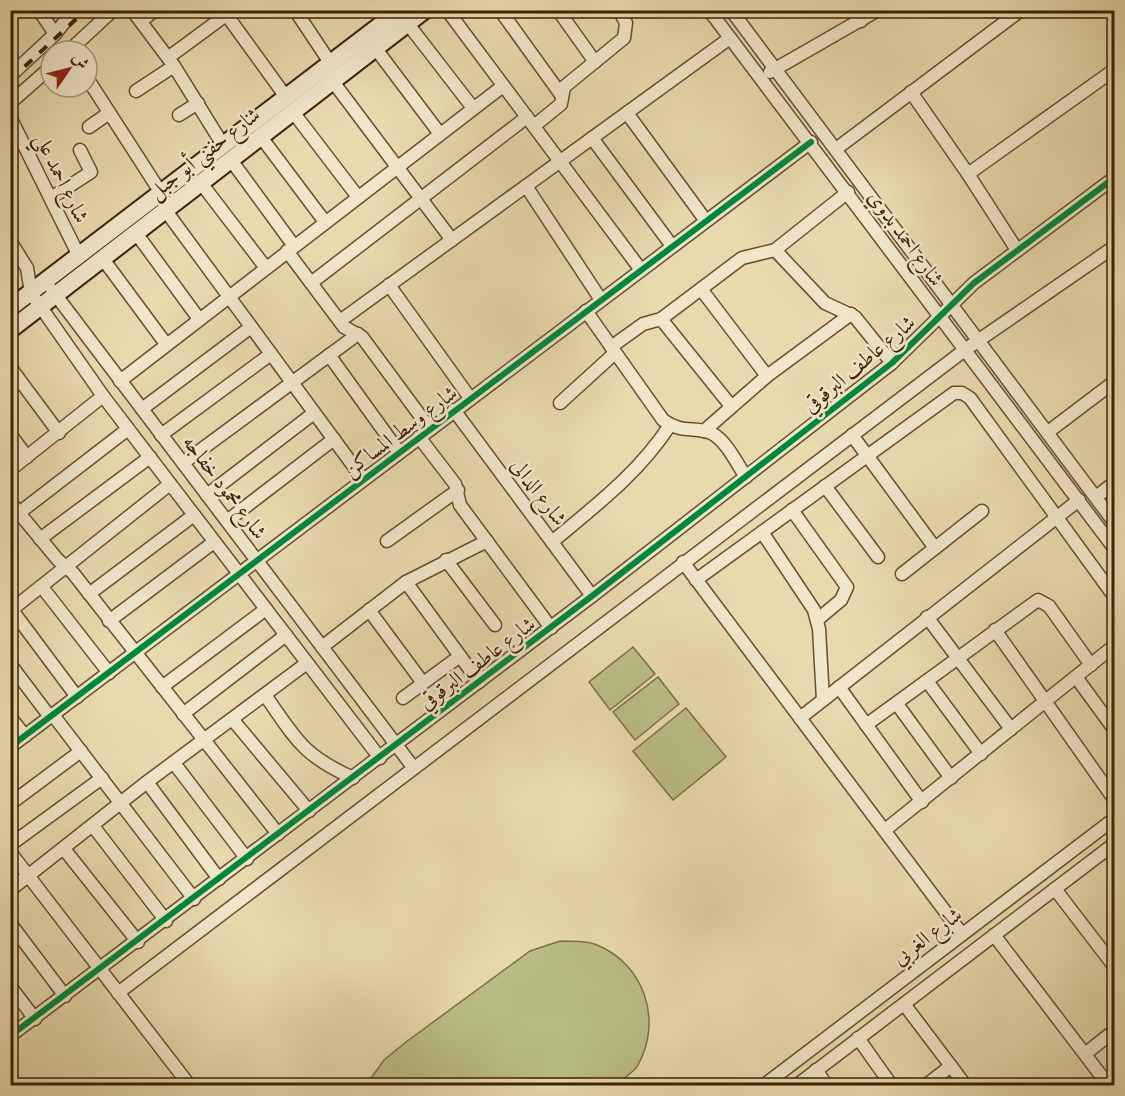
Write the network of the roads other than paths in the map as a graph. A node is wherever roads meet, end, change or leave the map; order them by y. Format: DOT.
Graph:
graph roads {
  1 [pos="39,10"];
  2 [pos="74,10"];
  3 [pos="113,10"];
  4 [pos="132,10"];
  5 [pos="155,10"];
  6 [pos="295,10"];
  7 [pos="425,10"];
  8 [pos="447,10"];
  9 [pos="500,10"];
  10 [pos="558,10"];
  11 [pos="619,10"];
  12 [pos="709,10"];
  13 [pos="731,10"];
  14 [pos="853,10"];
  15 [pos="878,10"];
  16 [pos="1022,10"];
  17 [pos="224,13"];
  18 [pos="394,16"];
  19 [pos="141,21"];
  20 [pos="861,21"];
  21 [pos="55,34"];
  22 [pos="730,38"];
  23 [pos="82,39"];
  24 [pos="376,49"];
  25 [pos="171,62"];
  26 [pos="595,62"];
  27 [pos="775,69"];
  28 [pos="1114,70"];
  29 [pos="329,72"];
  30 [pos="10,76"];
  31 [pos="760,77"];
  32 [pos="39,78"];
  33 [pos="503,86"];
  34 [pos="136,91"];
  35 [pos="911,92"];
  36 [pos="562,96"];
  37 [pos="99,97"];
  38 [pos="198,103"];
  39 [pos="10,104"];
  40 [pos="290,105"];
  41 [pos="473,108"];
  42 [pos="109,113"];
  43 [pos="627,113"];
  44 [pos="179,115"];
  45 [pos="10,117"];
  46 [pos="530,122"];
  47 [pos="89,127"];
  48 [pos="440,135"];
  49 [pos="261,137"];
  50 [pos="592,138"];
  51 [pos="811,142"];
  52 [pos="836,149"];
  53 [pos="80,150"];
  54 [pos="227,153"];
  55 [pos="560,161"];
  56 [pos="397,167"];
  57 [pos="968,174"];
  58 [pos="1114,178"];
  59 [pos="201,183"];
  60 [pos="526,186"];
  61 [pos="848,192"];
  62 [pos="161,193"];
  63 [pos="358,197"];
  64 [pos="51,198"];
  65 [pos="421,199"];
  66 [pos="166,210"];
  67 [pos="706,221"];
  68 [pos="325,222"];
  69 [pos="136,233"];
  70 [pos="452,240"];
  71 [pos="10,241"];
  72 [pos="672,246"];
  73 [pos="1114,247"];
  74 [pos="291,248"];
  75 [pos="775,250"];
  76 [pos="1017,250"];
  77 [pos="79,256"];
  78 [pos="103,259"];
  79 [pos="27,268"];
  80 [pos="266,268"];
  81 [pos="641,270"];
  82 [pos="45,281"];
  83 [pos="311,283"];
  84 [pos="389,285"];
  85 [pos="701,289"];
  86 [pos="31,292"];
  87 [pos="56,296"];
  88 [pos="228,296"];
  89 [pos="602,300"];
  90 [pos="953,304"];
  91 [pos="10,308"];
  92 [pos="41,308"];
  93 [pos="586,311"];
  94 [pos="851,314"];
  95 [pos="940,317"];
  96 [pos="199,319"];
  97 [pos="661,319"];
  98 [pos="340,321"];
  99 [pos="251,327"];
  100 [pos="10,330"];
  101 [pos="357,334"];
  102 [pos="980,340"];
  103 [pos="166,344"];
  104 [pos="966,349"];
  105 [pos="613,350"];
  106 [pos="271,354"];
  107 [pos="329,356"];
  108 [pos="892,363"];
  109 [pos="10,368"];
  110 [pos="767,376"];
  111 [pos="120,381"];
  112 [pos="292,382"];
  113 [pos="1114,382"];
  114 [pos="104,396"];
  115 [pos="470,398"];
  116 [pos="560,403"];
  117 [pos="731,406"];
  118 [pos="142,409"];
  119 [pos="454,410"];
  120 [pos="314,413"];
  121 [pos="670,426"];
  122 [pos="128,429"];
  123 [pos="430,429"];
  124 [pos="704,431"];
  125 [pos="1048,432"];
  126 [pos="59,433"];
  127 [pos="10,434"];
  128 [pos="161,435"];
  129 [pos="852,435"];
  130 [pos="419,437"];
  131 [pos="334,439"];
  132 [pos="399,452"];
  133 [pos="866,455"];
  134 [pos="27,457"];
  135 [pos="150,457"];
  136 [pos="183,463"];
  137 [pos="10,470"];
  138 [pos="746,477"];
  139 [pos="363,479"];
  140 [pos="1114,483"];
  141 [pos="170,484"];
  142 [pos="825,486"];
  143 [pos="458,490"];
  144 [pos="207,495"];
  145 [pos="1096,497"];
  146 [pos="1079,500"];
  147 [pos="10,502"];
  148 [pos="792,510"];
  149 [pos="982,512"];
  150 [pos="19,513"];
  151 [pos="194,515"];
  152 [pos="1057,517"];
  153 [pos="227,521"];
  154 [pos="1114,522"];
  155 [pos="762,532"];
  156 [pos="40,539"];
  157 [pos="387,541"];
  158 [pos="487,541"];
  159 [pos="214,542"];
  160 [pos="552,542"];
  161 [pos="936,548"];
  162 [pos="1114,548"];
  163 [pos="878,557"];
  164 [pos="256,560"];
  165 [pos="446,560"];
  166 [pos="683,562"];
  167 [pos="66,567"];
  168 [pos="239,573"];
  169 [pos="902,574"];
  170 [pos="696,580"];
  171 [pos="406,582"];
  172 [pos="42,587"];
  173 [pos="89,594"];
  174 [pos="592,596"];
  175 [pos="1114,596"];
  176 [pos="266,609"];
  177 [pos="11,610"];
  178 [pos="369,610"];
  179 [pos="927,617"];
  180 [pos="817,620"];
  181 [pos="109,621"];
  182 [pos="495,625"];
  183 [pos="551,628"];
  184 [pos="995,630"];
  185 [pos="285,635"];
  186 [pos="322,647"];
  187 [pos="1112,652"];
  188 [pos="136,653"];
  189 [pos="459,656"];
  190 [pos="957,657"];
  191 [pos="308,663"];
  192 [pos="10,664"];
  193 [pos="1091,665"];
  194 [pos="109,673"];
  195 [pos="1076,677"];
  196 [pos="927,681"];
  197 [pos="479,682"];
  198 [pos="423,683"];
  199 [pos="162,687"];
  200 [pos="839,687"];
  201 [pos="265,695"];
  202 [pos="77,697"];
  203 [pos="402,698"];
  204 [pos="823,700"];
  205 [pos="1047,702"];
  206 [pos="897,704"];
  207 [pos="183,714"];
  208 [pos="52,716"];
  209 [pos="10,717"];
  210 [pos="800,717"];
  211 [pos="232,719"];
  212 [pos="867,726"];
  213 [pos="1011,729"];
  214 [pos="1114,729"];
  215 [pos="25,736"];
  216 [pos="204,740"];
  217 [pos="396,745"];
  218 [pos="10,747"];
  219 [pos="81,751"];
  220 [pos="981,754"];
  221 [pos="380,758"];
  222 [pos="174,763"];
  223 [pos="413,767"];
  224 [pos="102,778"];
  225 [pos="353,778"];
  226 [pos="951,778"];
  227 [pos="147,782"];
  228 [pos="1114,799"];
  229 [pos="922,802"];
  230 [pos="121,803"];
  231 [pos="10,804"];
  232 [pos="309,811"];
  233 [pos="1114,819"];
  234 [pos="93,826"];
  235 [pos="885,831"];
  236 [pos="278,834"];
  237 [pos="1114,844"];
  238 [pos="10,845"];
  239 [pos="64,849"];
  240 [pos="10,852"];
  241 [pos="247,859"];
  242 [pos="29,876"];
  243 [pos="219,879"];
  244 [pos="1055,889"];
  245 [pos="10,890"];
  246 [pos="194,899"];
  247 [pos="166,921"];
  248 [pos="10,923"];
  249 [pos="962,934"];
  250 [pos="994,935"];
  251 [pos="138,942"];
  252 [pos="1113,962"];
  253 [pos="101,970"];
  254 [pos="10,986"];
  255 [pos="118,993"];
  256 [pos="65,996"];
  257 [pos="904,1004"];
  258 [pos="35,1019"];
  259 [pos="1114,1031"];
  260 [pos="10,1036"];
  261 [pos="858,1038"];
  262 [pos="1085,1054"];
  263 [pos="951,1066"];
  264 [pos="816,1070"];
  265 [pos="190,1086"];
  266 [pos="763,1086"];
  267 [pos="796,1086"];
  268 [pos="827,1086"];
  269 [pos="892,1086"];
  270 [pos="925,1086"];
  271 [pos="966,1086"];
  272 [pos="1109,1086"];
  1 -- 21 [label="street"];
  2 -- 21 [label="street"];
  3 -- 23 [label="street"];
  4 -- 19 [label="street"];
  5 -- 19 [label="street"];
  6 -- 29 [label="street"];
  7 -- 18 [label="street, شارع حفني أبو جبل"];
  8 -- 33 [label="street"];
  9 -- 36 [label="street"];
  10 -- 26 [label="street"];
  11 -- 26 [label="street"];
  12 -- 22 [label="street, شارع احمد بدوي"];
  13 -- 27 [label="street, شارع احمد بدوي"];
  14 -- 20 [label="street"];
  15 -- 20 [label="street"];
  16 -- 35 [label="street"];
  17 -- 25 [label="street"];
  17 -- 40 [label="street"];
  18 -- 24 [label="street, شارع حفني أبو جبل"];
  18 -- 29 [label="street, شارع حفني أبو جبل"];
  18 -- 41 [label="street"];
  19 -- 25 [label="street"];
  20 -- 27 [label="street"];
  21 -- 30 [label="street"];
  22 -- 31 [label="street, شارع احمد بدوي"];
  22 -- 43 [label="street"];
  24 -- 29 [label="street, شارع حفني أبو جبل"];
  24 -- 48 [label="street"];
  25 -- 34 [label="street"];
  25 -- 38 [label="street"];
  26 -- 36 [label="street"];
  27 -- 31 [label="street"];
  27 -- 52 [label="street, شارع احمد بدوي"];
  28 -- 57 [label="street"];
  29 -- 40 [label="street, شارع حفني أبو جبل"];
  29 -- 56 [label="street"];
  31 -- 51 [label="street, شارع احمد بدوي"];
  32 -- 39 [label="street"];
  33 -- 41 [label="street"];
  33 -- 46 [label="street"];
  35 -- 52 [label="street"];
  35 -- 57 [label="street"];
  36 -- 46 [label="street"];
  37 -- 42 [label="street"];
  38 -- 44 [label="street"];
  38 -- 54 [label="street"];
  40 -- 49 [label="street, شارع حفني أبو جبل"];
  40 -- 54 [label="street, شارع حفني أبو جبل"];
  40 -- 63 [label="street"];
  41 -- 48 [label="street"];
  42 -- 47 [label="street"];
  42 -- 62 [label="street"];
  43 -- 50 [label="street"];
  43 -- 67 [label="street"];
  45 -- 64 [label="street, شارع احمد علي"];
  46 -- 55 [label="street"];
  46 -- 65 [label="street"];
  48 -- 56 [label="street"];
  49 -- 54 [label="street, شارع حفني أبو جبل"];
  49 -- 68 [label="street"];
  50 -- 55 [label="street"];
  50 -- 72 [label="street"];
  51 -- 61 [label="street, شارع احمد بدوي"];
  51 -- 67 [label="street, شارع وسط المساكن"];
  52 -- 90 [label="street, شارع احمد بدوي"];
  53 -- 64 [label="street"];
  54 -- 59 [label="street, شارع حفني أبو جبل"];
  54 -- 62 [label="street, شارع حفني أبو جبل"];
  54 -- 74 [label="street"];
  55 -- 60 [label="street"];
  55 -- 81 [label="street"];
  56 -- 63 [label="street"];
  56 -- 65 [label="street"];
  57 -- 76 [label="street"];
  58 -- 76 [label="street, شارع عاطف البرقوقي"];
  59 -- 66 [label="street, شارع حفني أبو جبل"];
  59 -- 80 [label="street"];
  60 -- 70 [label="street"];
  60 -- 89 [label="street"];
  61 -- 75 [label="street"];
  61 -- 95 [label="street, شارع احمد بدوي"];
  62 -- 77 [label="street, شارع حفني أبو جبل"];
  63 -- 68 [label="street"];
  64 -- 77 [label="street, شارع احمد علي"];
  65 -- 70 [label="street"];
  65 -- 83 [label="street"];
  66 -- 69 [label="street, شارع حفني أبو جبل"];
  66 -- 88 [label="street"];
  67 -- 72 [label="street, شارع وسط المساكن"];
  68 -- 74 [label="street"];
  69 -- 78 [label="street, شارع حفني أبو جبل"];
  69 -- 96 [label="street"];
  70 -- 84 [label="street"];
  71 -- 79 [label="street"];
  72 -- 81 [label="street, شارع وسط المساكن"];
  73 -- 102 [label="street, شارع عاطف البرقوقي"];
  74 -- 80 [label="street"];
  74 -- 83 [label="street"];
  75 -- 85 [label="street"];
  75 -- 94 [label="street"];
  76 -- 90 [label="street, شارع عاطف البرقوقي"];
  77 -- 82 [label="street, شارع حفني أبو جبل"];
  78 -- 87 [label="street, شارع حفني أبو جبل"];
  78 -- 103 [label="street"];
  79 -- 82 [label="street, شارع محمود خفاجه"];
  79 -- 86 [label="street"];
  80 -- 88 [label="street"];
  81 -- 89 [label="street, شارع وسط المساكن"];
  82 -- 86 [label="street, شارع حفني أبو جبل"];
  82 -- 87 [label="street, شارع محمود خفاجه"];
  83 -- 98 [label="street"];
  84 -- 98 [label="street"];
  84 -- 115 [label="street"];
  85 -- 97 [label="street"];
  85 -- 110 [label="street"];
  86 -- 91 [label="street, شارع حفني أبو جبل"];
  86 -- 92 [label="street, شارع محمود خفاجه"];
  87 -- 92 [label="street, شارع حفني أبو جبل"];
  87 -- 111 [label="street, شارع محمود خفاجه"];
  88 -- 96 [label="street"];
  88 -- 99 [label="street"];
  89 -- 93 [label="street, شارع وسط المساكن"];
  90 -- 95 [label="street, شارع عاطف البرقوقي"];
  90 -- 102 [label="street, شارع احمد بدوي"];
  92 -- 100 [label="street, شارع حفني أبو جبل"];
  92 -- 114 [label="street, شارع محمود خفاجه"];
  93 -- 105 [label="street"];
  93 -- 115 [label="street, شارع وسط المساكن"];
  94 -- 108 [label="street"];
  94 -- 110 [label="street"];
  95 -- 104 [label="street, شارع احمد بدوي"];
  95 -- 108 [label="street, شارع عاطف البرقوقي"];
  96 -- 103 [label="street"];
  97 -- 105 [label="street"];
  97 -- 117 [label="street"];
  98 -- 101 [label="street"];
  99 -- 106 [label="street"];
  99 -- 118 [label="street"];
  101 -- 107 [label="street"];
  101 -- 123 [label="street"];
  102 -- 104 [label="street, شارع عاطف البرقوقي"];
  102 -- 125 [label="street, شارع احمد بدوي"];
  103 -- 111 [label="street"];
  104 -- 129 [label="street, شارع عاطف البرقوقي"];
  104 -- 146 [label="street, شارع احمد بدوي"];
  105 -- 116 [label="street"];
  105 -- 121 [label="street"];
  106 -- 112 [label="street"];
  106 -- 128 [label="street"];
  107 -- 112 [label="street"];
  107 -- 132 [label="street"];
  108 -- 138 [label="street, شارع عاطف البرقوقي"];
  109 -- 126 [label="street"];
  110 -- 117 [label="street"];
  111 -- 118 [label="street, شارع محمود خفاجه"];
  112 -- 120 [label="street"];
  112 -- 136 [label="street"];
  113 -- 125 [label="street"];
  114 -- 122 [label="street, شارع محمود خفاجه"];
  114 -- 126 [label="street"];
  115 -- 119 [label="street, شارع وسط المساكن"];
  117 -- 124 [label="street"];
  118 -- 128 [label="street, شارع محمود خفاجه"];
  119 -- 123 [label="street, شارع وسط المساكن"];
  119 -- 160 [label="street, شارع الدالى"];
  120 -- 131 [label="street"];
  120 -- 144 [label="street"];
  121 -- 124 [label="street"];
  121 -- 160 [label="street"];
  122 -- 135 [label="street, شارع محمود خفاجه"];
  122 -- 150 [label="street"];
  123 -- 130 [label="street, شارع وسط المساكن"];
  124 -- 138 [label="street"];
  125 -- 145 [label="street, شارع احمد بدوي"];
  126 -- 134 [label="street"];
  127 -- 134 [label="street"];
  128 -- 136 [label="street, شارع محمود خفاجه"];
  129 -- 133 [label="street"];
  129 -- 166 [label="street, شارع عاطف البرقوقي"];
  130 -- 132 [label="street, شارع وسط المساكن"];
  130 -- 143 [label="street"];
  131 -- 139 [label="street"];
  131 -- 153 [label="street"];
  132 -- 139 [label="street, شارع وسط المساكن"];
  133 -- 142 [label="street"];
  133 -- 152 [label="street"];
  133 -- 161 [label="street"];
  134 -- 137 [label="street"];
  135 -- 141 [label="street, شارع محمود خفاجه"];
  135 -- 156 [label="street"];
  136 -- 144 [label="street, شارع محمود خفاجه"];
  138 -- 174 [label="street, شارع عاطف البرقوقي"];
  139 -- 164 [label="street, شارع وسط المساكن"];
  140 -- 145 [label="street"];
  141 -- 151 [label="street, شارع محمود خفاجه"];
  141 -- 167 [label="street"];
  142 -- 148 [label="street"];
  142 -- 163 [label="street"];
  143 -- 157 [label="street"];
  143 -- 158 [label="street"];
  144 -- 153 [label="street, شارع محمود خفاجه"];
  145 -- 154 [label="street, شارع احمد بدوي"];
  146 -- 152 [label="street"];
  146 -- 162 [label="street, شارع احمد بدوي"];
  147 -- 150 [label="street"];
  148 -- 155 [label="street"];
  148 -- 180 [label="street"];
  149 -- 161 [label="street"];
  150 -- 156 [label="street"];
  151 -- 159 [label="street, شارع محمود خفاجه"];
  151 -- 173 [label="street"];
  152 -- 175 [label="street"];
  152 -- 179 [label="street"];
  153 -- 164 [label="street, شارع محمود خفاجه"];
  155 -- 170 [label="street"];
  155 -- 180 [label="street"];
  156 -- 167 [label="street"];
  158 -- 165 [label="street"];
  158 -- 183 [label="street"];
  159 -- 168 [label="street, شارع محمود خفاجه"];
  159 -- 181 [label="street"];
  160 -- 174 [label="street, شارع الدالى"];
  161 -- 169 [label="street"];
  164 -- 168 [label="street, شارع وسط المساكن"];
  164 -- 186 [label="street, شارع محمود خفاجه"];
  165 -- 171 [label="street"];
  165 -- 182 [label="street"];
  166 -- 170 [label="street"];
  166 -- 223 [label="street, شارع عاطف البرقوقي"];
  167 -- 172 [label="street"];
  167 -- 173 [label="street"];
  168 -- 176 [label="street, شارع محمود خفاجه"];
  168 -- 188 [label="street, شارع وسط المساكن"];
  170 -- 210 [label="street"];
  171 -- 178 [label="street"];
  171 -- 189 [label="street"];
  172 -- 177 [label="street"];
  172 -- 194 [label="street"];
  173 -- 181 [label="street"];
  174 -- 183 [label="street, شارع عاطف البرقوقي"];
  176 -- 185 [label="street, شارع محمود خفاجه"];
  176 -- 199 [label="street"];
  177 -- 202 [label="street"];
  178 -- 186 [label="street"];
  178 -- 198 [label="street"];
  179 -- 190 [label="street"];
  179 -- 200 [label="street"];
  180 -- 204 [label="street"];
  181 -- 188 [label="street"];
  183 -- 197 [label="street, شارع عاطف البرقوقي"];
  184 -- 190 [label="street"];
  184 -- 193 [label="street"];
  184 -- 205 [label="street"];
  185 -- 191 [label="street, شارع محمود خفاجه"];
  185 -- 207 [label="street"];
  186 -- 217 [label="street, شارع محمود خفاجه"];
  187 -- 193 [label="street"];
  188 -- 194 [label="street, شارع وسط المساكن"];
  188 -- 199 [label="street"];
  189 -- 197 [label="street"];
  189 -- 198 [label="street"];
  190 -- 196 [label="street"];
  190 -- 213 [label="street"];
  191 -- 201 [label="street"];
  191 -- 221 [label="street, شارع محمود خفاجه"];
  192 -- 208 [label="street"];
  193 -- 195 [label="street"];
  194 -- 202 [label="street, شارع وسط المساكن"];
  195 -- 205 [label="street"];
  195 -- 214 [label="street"];
  196 -- 206 [label="street"];
  196 -- 220 [label="street"];
  197 -- 217 [label="street, شارع عاطف البرقوقي"];
  198 -- 203 [label="street"];
  199 -- 207 [label="street"];
  200 -- 204 [label="street"];
  200 -- 212 [label="street"];
  201 -- 211 [label="street"];
  201 -- 225 [label="street"];
  202 -- 208 [label="street, شارع وسط المساكن"];
  204 -- 210 [label="street"];
  205 -- 213 [label="street"];
  205 -- 228 [label="street"];
  206 -- 212 [label="street"];
  206 -- 226 [label="street"];
  207 -- 216 [label="street"];
  208 -- 215 [label="street, شارع وسط المساكن"];
  208 -- 219 [label="street"];
  209 -- 215 [label="street"];
  210 -- 235 [label="street"];
  211 -- 216 [label="street"];
  211 -- 232 [label="street"];
  212 -- 229 [label="street"];
  213 -- 220 [label="street"];
  215 -- 218 [label="street, شارع وسط المساكن"];
  216 -- 222 [label="street"];
  216 -- 236 [label="street"];
  217 -- 221 [label="street, شارع عاطف البرقوقي"];
  217 -- 223 [label="street, شارع محمود خفاجه"];
  219 -- 224 [label="street"];
  219 -- 231 [label="street"];
  220 -- 226 [label="street"];
  221 -- 225 [label="street, شارع عاطف البرقوقي"];
  222 -- 227 [label="street"];
  222 -- 241 [label="street"];
  223 -- 255 [label="street, شارع عاطف البرقوقي"];
  224 -- 230 [label="street"];
  224 -- 238 [label="street"];
  225 -- 232 [label="street, شارع عاطف البرقوقي"];
  226 -- 229 [label="street"];
  227 -- 230 [label="street"];
  227 -- 243 [label="street"];
  229 -- 235 [label="street"];
  230 -- 234 [label="street"];
  230 -- 246 [label="street"];
  232 -- 236 [label="street, شارع عاطف البرقوقي"];
  233 -- 249 [label="street, شارع الغربي"];
  234 -- 239 [label="street"];
  234 -- 247 [label="street"];
  235 -- 249 [label="street"];
  236 -- 241 [label="street, شارع عاطف البرقوقي"];
  237 -- 244 [label="street, شارع الغربي"];
  239 -- 242 [label="street"];
  239 -- 251 [label="street"];
  240 -- 242 [label="street"];
  241 -- 243 [label="street, شارع عاطف البرقوقي"];
  242 -- 245 [label="street"];
  242 -- 253 [label="street"];
  243 -- 246 [label="street, شارع عاطف البرقوقي"];
  244 -- 250 [label="street, شارع الغربي"];
  244 -- 252 [label="street"];
  246 -- 247 [label="street, شارع عاطف البرقوقي"];
  247 -- 251 [label="street, شارع عاطف البرقوقي"];
  248 -- 256 [label="street"];
  249 -- 266 [label="street, شارع الغربي"];
  250 -- 257 [label="street, شارع الغربي"];
  250 -- 262 [label="street"];
  251 -- 253 [label="street, شارع عاطف البرقوقي"];
  253 -- 255 [label="street"];
  253 -- 256 [label="street, شارع عاطف البرقوقي"];
  254 -- 258 [label="street"];
  255 -- 265 [label="street"];
  256 -- 258 [label="street, شارع عاطف البرقوقي"];
  257 -- 261 [label="street, شارع الغربي"];
  257 -- 263 [label="street"];
  258 -- 260 [label="street, شارع عاطف البرقوقي"];
  259 -- 262 [label="street"];
  261 -- 264 [label="street, شارع الغربي"];
  261 -- 269 [label="street"];
  262 -- 272 [label="street"];
  263 -- 270 [label="street"];
  263 -- 271 [label="street"];
  264 -- 267 [label="street, شارع الغربي"];
  264 -- 268 [label="street"];
}
